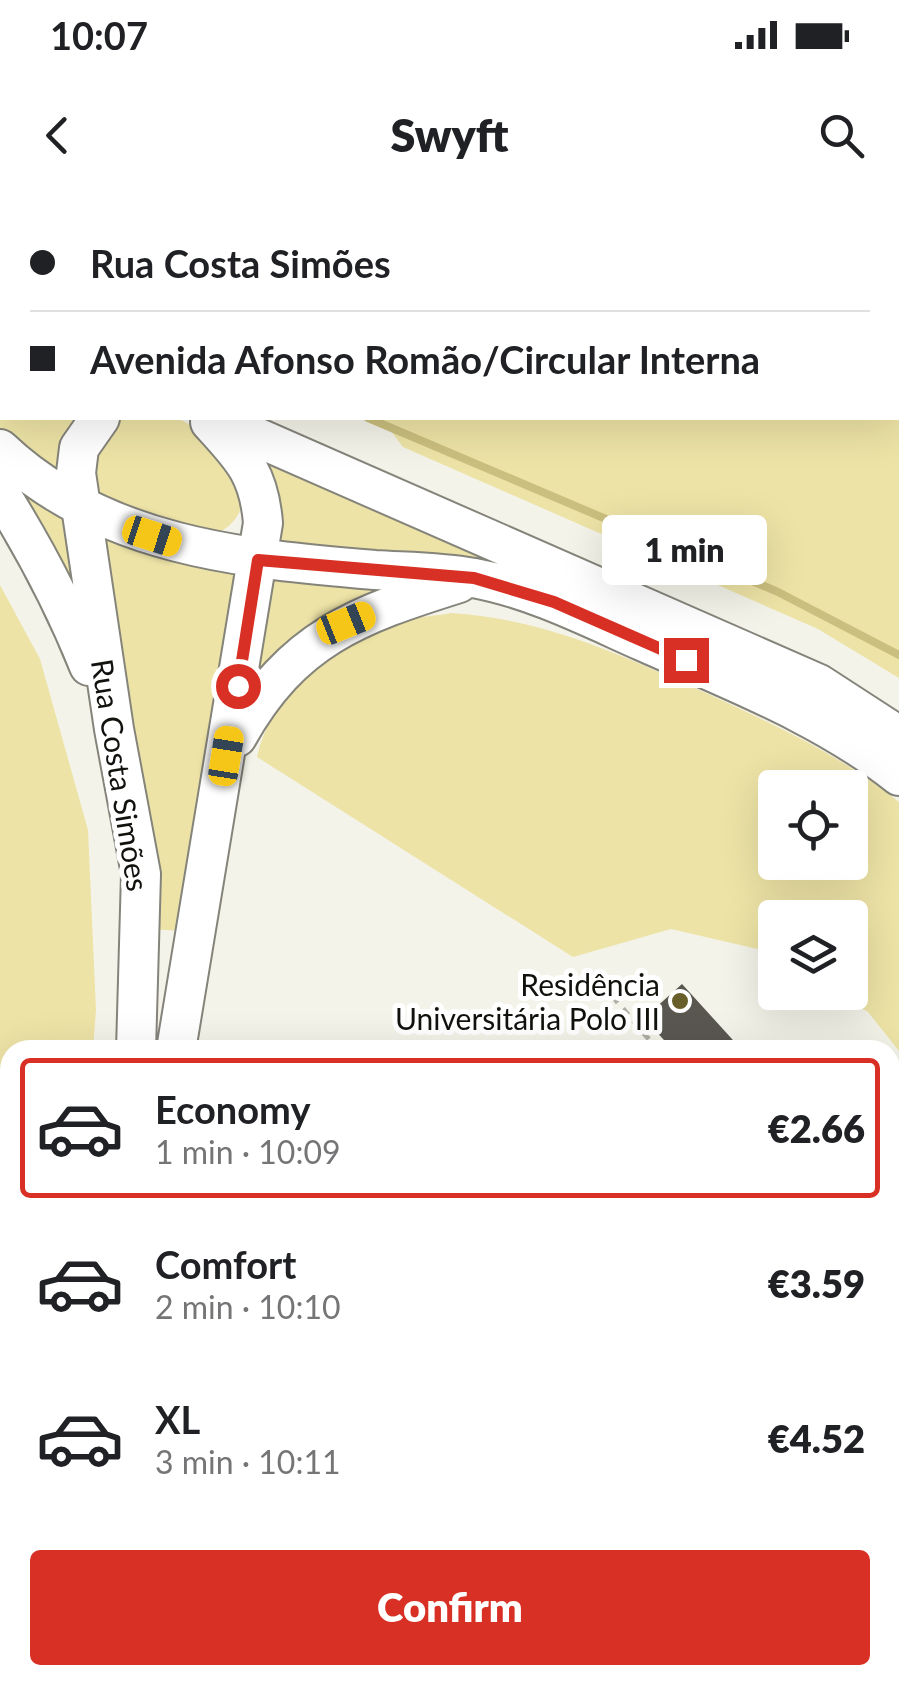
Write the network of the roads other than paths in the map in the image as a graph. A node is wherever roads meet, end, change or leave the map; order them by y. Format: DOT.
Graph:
graph roads {
  1 [pos="99,420"];
  2 [pos="212,420"];
  3 [pos="215,420"];
  4 [pos="0,449"];
  5 [pos="0,494"];
  6 [pos="78,503"];
  7 [pos="258,560"];
  8 [pos="474,578"];
  9 [pos="114,729"];
  10 [pos="899,736"];
  11 [pos="226,756"];
  12 [pos="899,776"];
  13 [pos="136,1040"];
  14 [pos="178,1040"];
  1 -- 6 [label="main road, Rua Costa Simões"];
  2 -- 7 [label="main road"];
  3 -- 10 [label="main road"];
  4 -- 6 [label="main road"];
  5 -- 9 [label="main road"];
  6 -- 7 [label="main road"];
  6 -- 9 [label="main road, Rua Costa Simões"];
  7 -- 8 [label="main road"];
  7 -- 11 [label="main road"];
  8 -- 11 [label="main road"];
  8 -- 12 [label="main road"];
  9 -- 13 [label="main road, Rua Costa Simões"];
  11 -- 14 [label="main road"];
}
